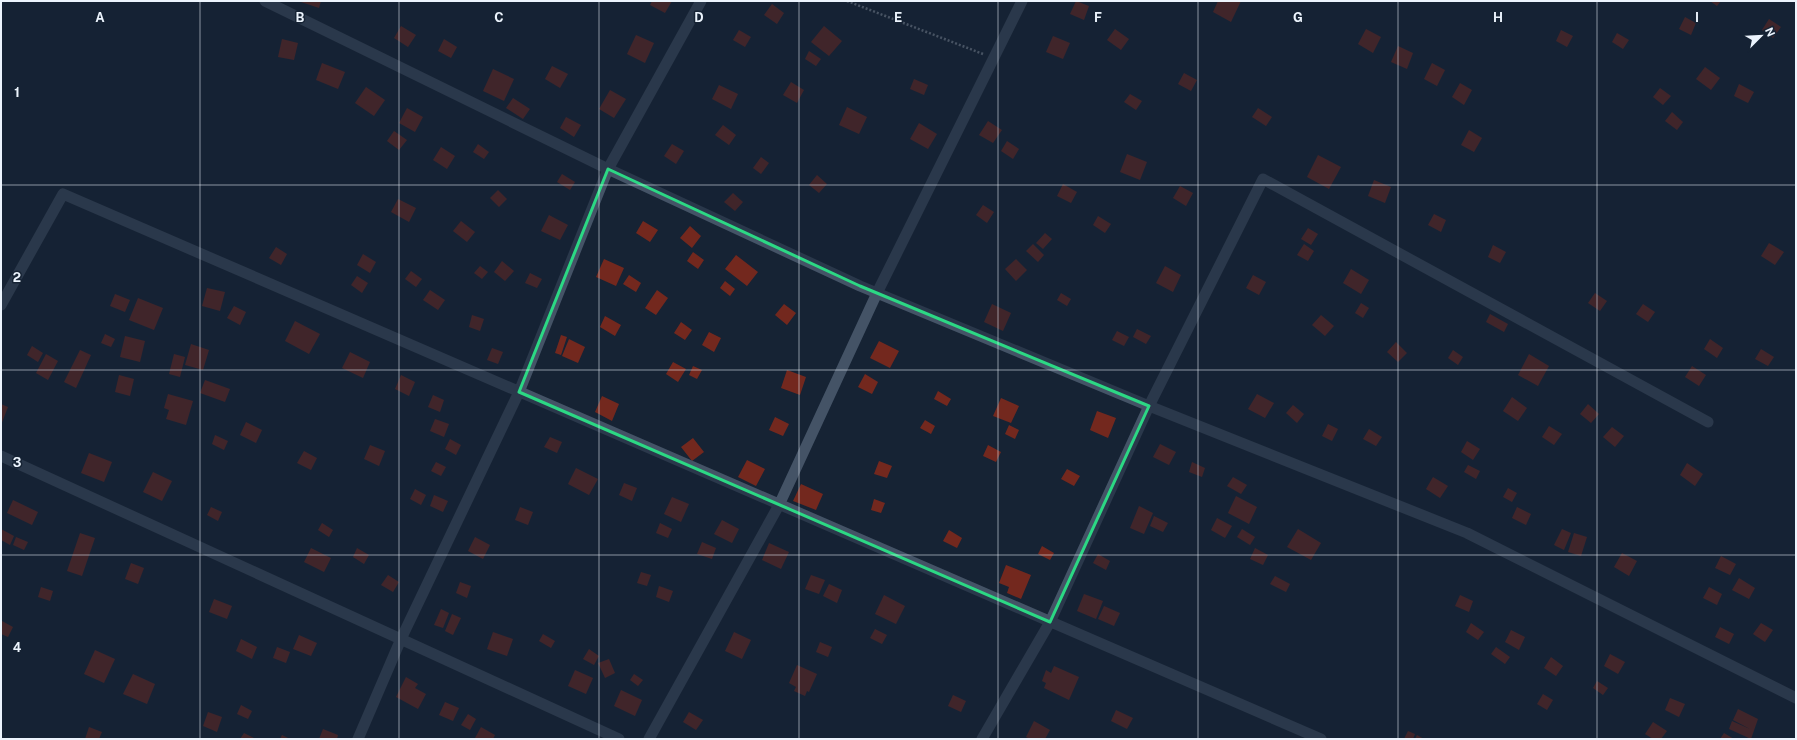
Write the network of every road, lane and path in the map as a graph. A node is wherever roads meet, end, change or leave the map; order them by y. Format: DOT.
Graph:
graph roads {
  1 [pos="265,1"];
  2 [pos="701,1"];
  3 [pos="847,1"];
  4 [pos="1022,1"];
  5 [pos="994,58"];
  6 [pos="608,169"];
  7 [pos="877,293"];
  8 [pos="1,305"];
  9 [pos="519,392"];
  10 [pos="1149,406"];
  11 [pos="1708,422"];
  12 [pos="1,456"];
  13 [pos="779,504"];
  14 [pos="1050,622"];
  15 [pos="401,639"];
  16 [pos="1796,698"];
  17 [pos="358,739"];
  18 [pos="619,739"];
  19 [pos="650,739"];
  20 [pos="982,739"];
  21 [pos="1321,739"];
  1 -- 6 [label="street"];
  2 -- 6 [label="street"];
  3 -- 5 [label="path"];
  4 -- 5 [label="street"];
  5 -- 7 [label="street"];
  6 -- 7 [label="street"];
  6 -- 9 [label="street"];
  7 -- 10 [label="street"];
  7 -- 13 [label="street"];
  8 -- 9 [label="street"];
  9 -- 13 [label="street"];
  9 -- 15 [label="street"];
  10 -- 11 [label="street"];
  10 -- 14 [label="street"];
  10 -- 16 [label="street"];
  12 -- 15 [label="street"];
  13 -- 14 [label="street"];
  13 -- 19 [label="street"];
  14 -- 20 [label="street"];
  14 -- 21 [label="street"];
  15 -- 17 [label="street"];
  15 -- 18 [label="street"];
}
